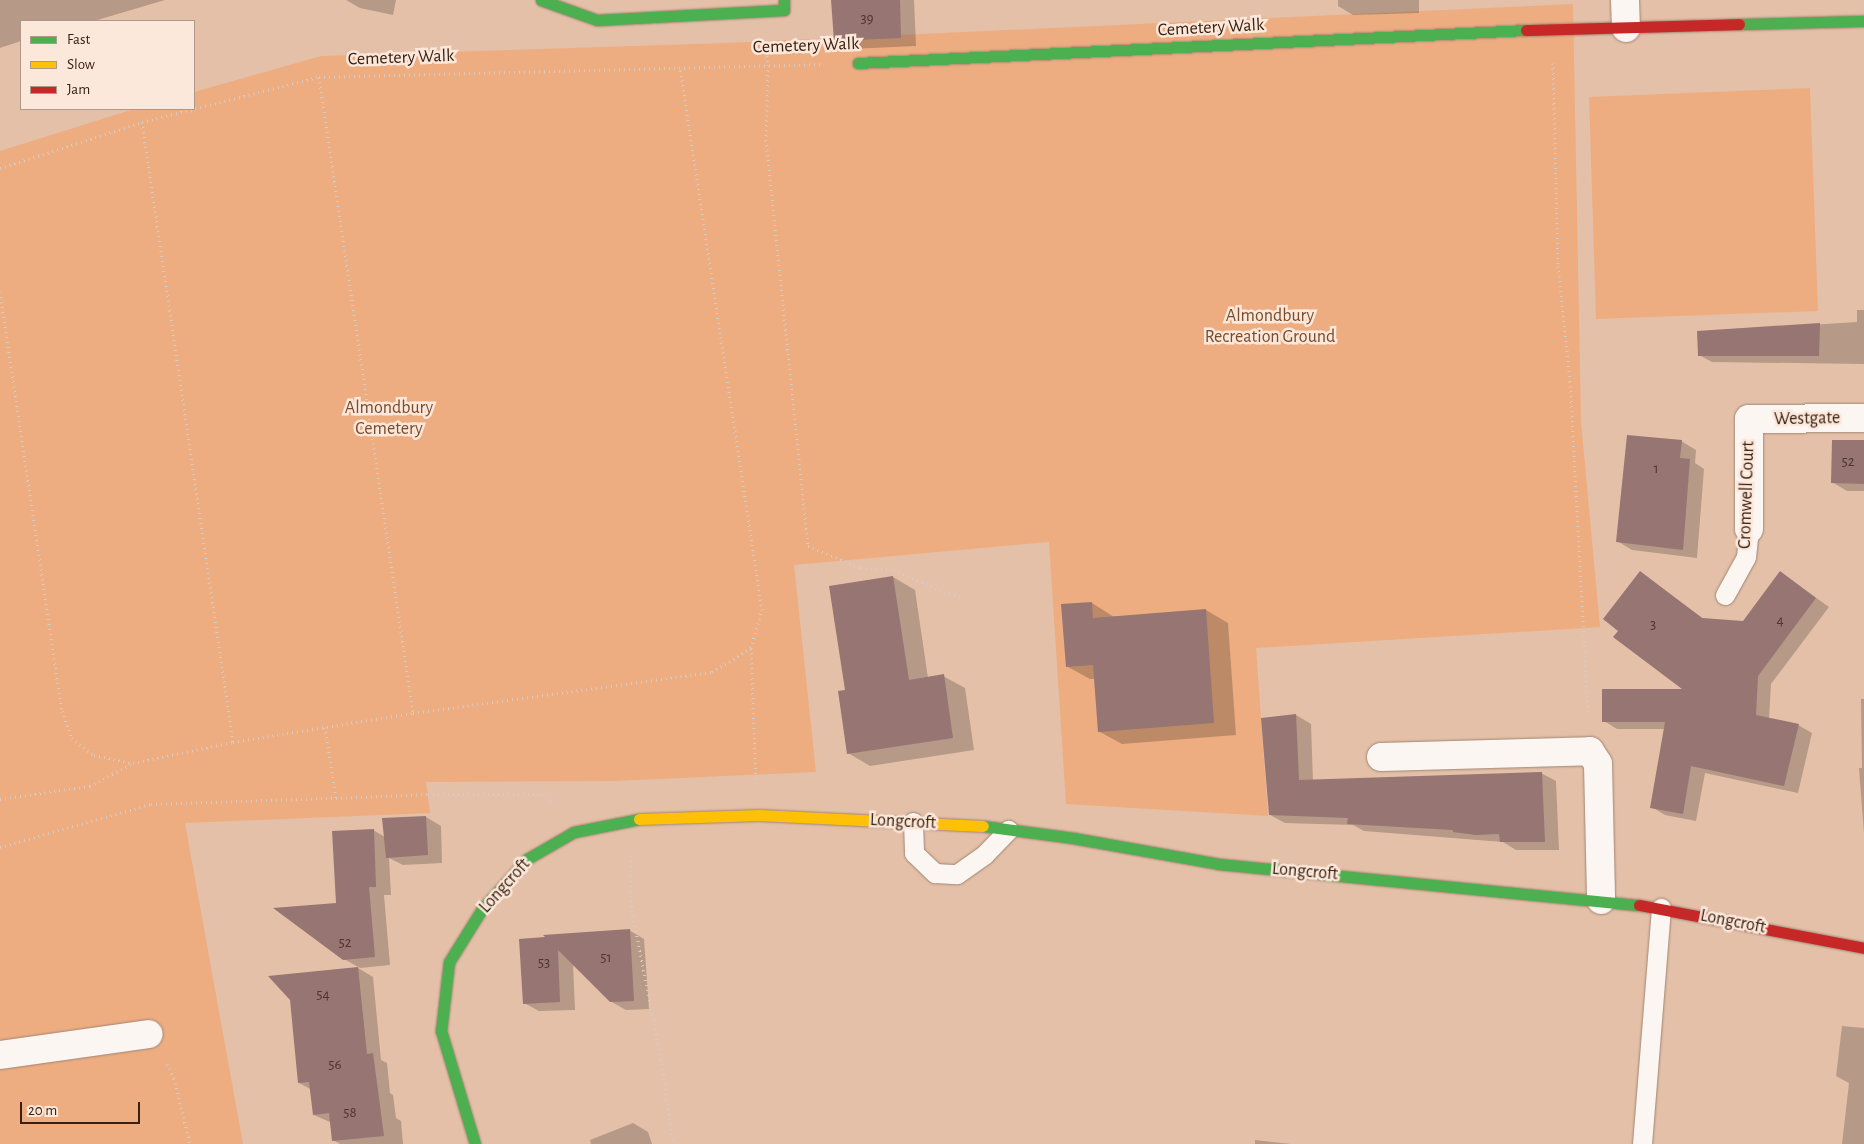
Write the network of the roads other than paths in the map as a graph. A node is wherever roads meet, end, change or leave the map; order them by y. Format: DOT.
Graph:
graph roads {
  1 [pos="541,0"];
  2 [pos="1625,0"];
  3 [pos="784,5"];
  4 [pos="1864,21"];
  5 [pos="1626,28"];
  6 [pos="858,63"];
  7 [pos="1864,418"];
  8 [pos="1749,419"];
  9 [pos="1749,529"];
  10 [pos="1725,595"];
  11 [pos="1382,757"];
  12 [pos="914,822"];
  13 [pos="1008,830"];
  14 [pos="1601,900"];
  15 [pos="1661,908"];
  16 [pos="1864,948"];
  17 [pos="149,1034"];
  18 [pos="0,1055"];
  19 [pos="475,1144"];
  20 [pos="1642,1144"];
  1 -- 3 [label="street"];
  2 -- 5 [label="street"];
  4 -- 5 [label="street, Cemetery Walk"];
  5 -- 6 [label="street, Cemetery Walk"];
  7 -- 8 [label="street, Westgate"];
  8 -- 9 [label="street, Cromwell Court"];
  9 -- 10 [label="lane, Cromwell Court"];
  11 -- 14 [label="street"];
  12 -- 13 [label="street, Longcroft"];
  12 -- 13 [label="lane"];
  12 -- 19 [label="street, Longcroft"];
  13 -- 14 [label="street, Longcroft"];
  14 -- 15 [label="street, Longcroft"];
  15 -- 16 [label="street, Longcroft"];
  15 -- 20 [label="lane"];
  17 -- 18 [label="street"];
}
